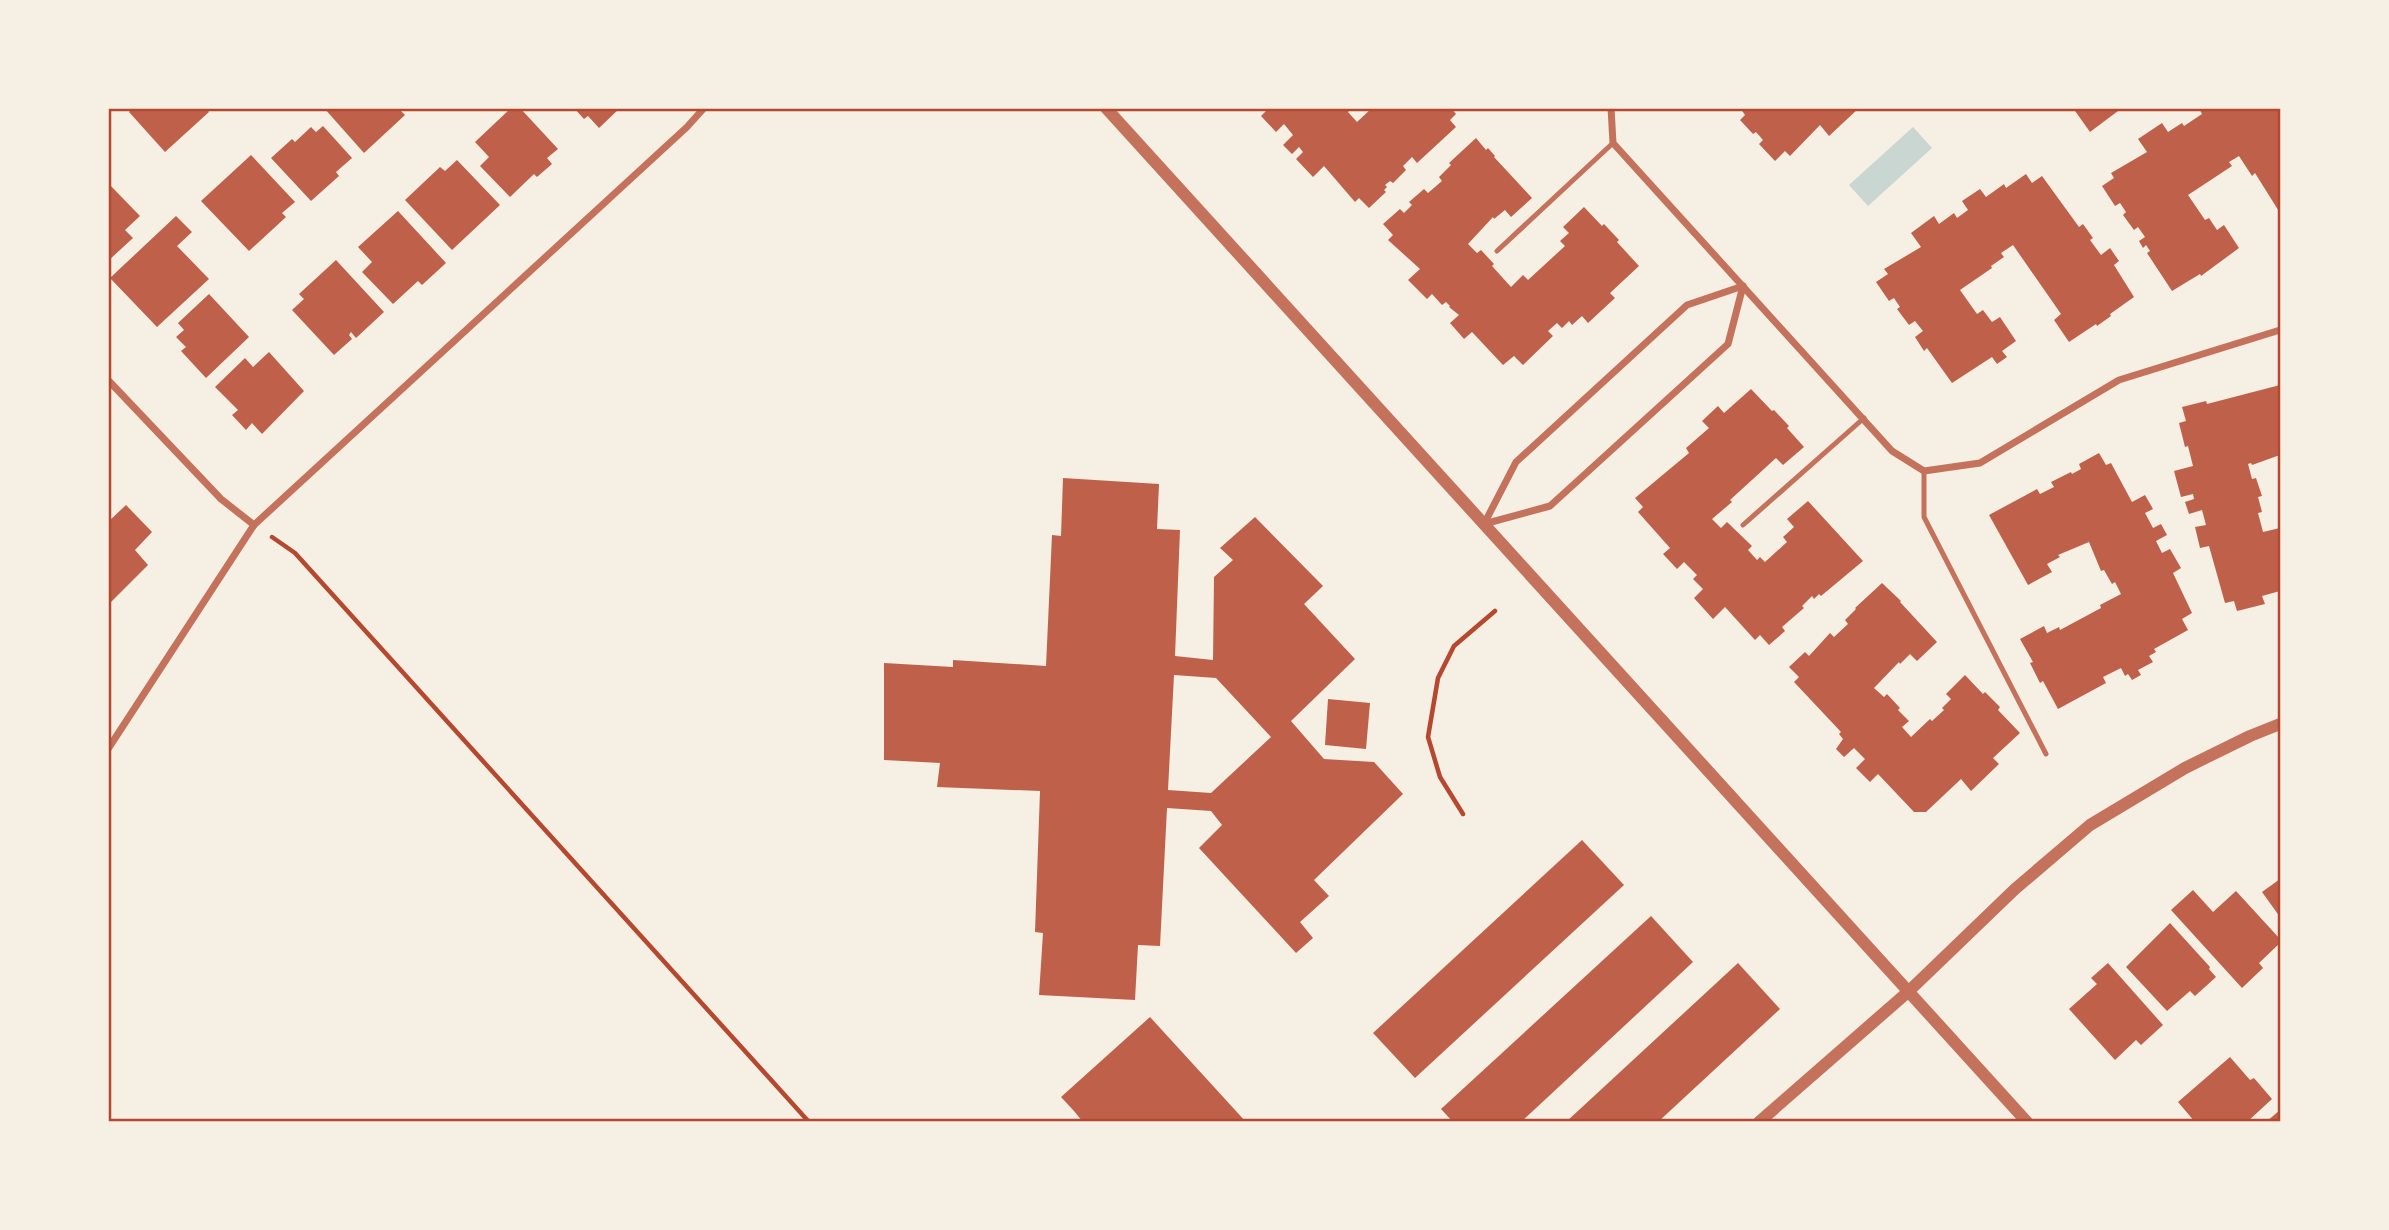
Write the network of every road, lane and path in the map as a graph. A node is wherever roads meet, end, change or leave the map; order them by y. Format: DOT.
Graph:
graph roads {
  1 [pos="704,108"];
  2 [pos="1106,108"];
  3 [pos="1547,108"];
  4 [pos="1594,108"];
  5 [pos="1611,108"];
  6 [pos="1613,144"];
  7 [pos="1497,251"];
  8 [pos="1743,286"];
  9 [pos="2280,330"];
  10 [pos="108,380"];
  11 [pos="1864,418"];
  12 [pos="1924,471"];
  13 [pos="1483,524"];
  14 [pos="254,525"];
  15 [pos="1743,525"];
  16 [pos="1495,611"];
  17 [pos="2280,724"];
  18 [pos="108,749"];
  19 [pos="2046,754"];
  20 [pos="1463,814"];
  21 [pos="1909,990"];
  22 [pos="808,1122"];
  23 [pos="1759,1122"];
  24 [pos="2026,1122"];
  1 -- 14 [label="street"];
  2 -- 13 [label="street"];
  3 -- 4 [label="lane"];
  5 -- 6 [label="street"];
  6 -- 7 [label="lane"];
  6 -- 8 [label="street"];
  8 -- 11 [label="street"];
  8 -- 13 [label="street"];
  8 -- 13 [label="street"];
  9 -- 12 [label="street"];
  10 -- 14 [label="street"];
  11 -- 12 [label="street"];
  11 -- 15 [label="lane"];
  12 -- 19 [label="lane"];
  13 -- 21 [label="street"];
  14 -- 18 [label="street"];
  14 -- 22 [label="path"];
  16 -- 20 [label="path"];
  17 -- 21 [label="street"];
  21 -- 23 [label="street"];
  21 -- 24 [label="street"];
}
